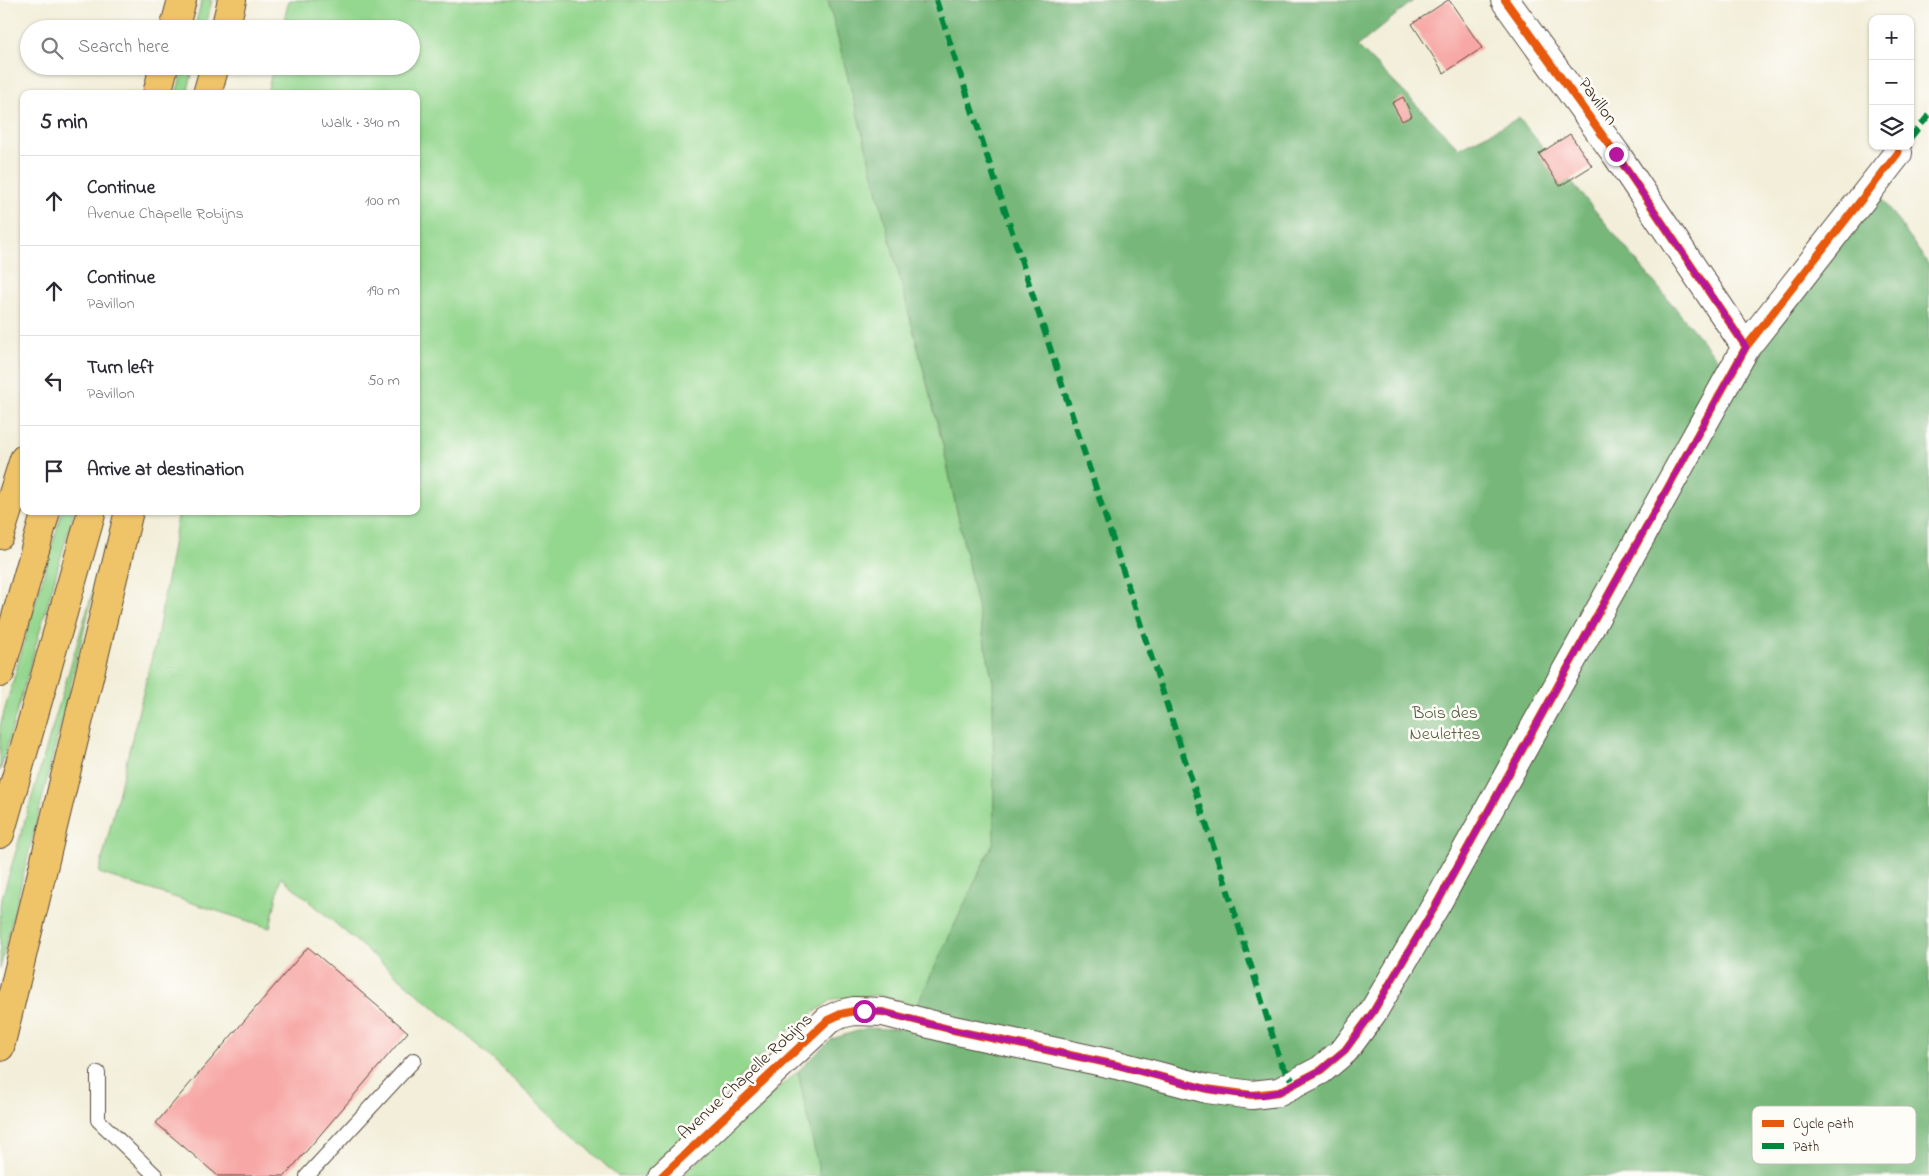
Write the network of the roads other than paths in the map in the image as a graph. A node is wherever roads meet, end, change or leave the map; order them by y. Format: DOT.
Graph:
graph roads {
  1 [pos="182,0"];
  2 [pos="232,0"];
  3 [pos="1505,0"];
  4 [pos="176,20"];
  5 [pos="227,20"];
  6 [pos="162,75"];
  7 [pos="212,75"];
  8 [pos="158,90"];
  9 [pos="208,90"];
  10 [pos="1898,153"];
  11 [pos="1746,347"];
  12 [pos="20,472"];
  13 [pos="45,515"];
  14 [pos="91,515"];
  15 [pos="127,515"];
  16 [pos="0,535"];
  17 [pos="0,673"];
  18 [pos="0,834"];
  19 [pos="0,1047"];
  20 [pos="414,1060"];
  21 [pos="98,1072"];
  22 [pos="156,1176"];
  23 [pos="306,1176"];
  24 [pos="662,1176"];
  1 -- 4 [label="highway"];
  2 -- 5 [label="highway"];
  3 -- 11 [label="street, Pavillon"];
  6 -- 8 [label="highway"];
  7 -- 9 [label="highway"];
  10 -- 11 [label="street"];
  11 -- 24 [label="street, Avenue Chapelle Robijns"];
  12 -- 16 [label="highway"];
  13 -- 17 [label="highway"];
  14 -- 18 [label="highway"];
  15 -- 19 [label="highway"];
  20 -- 23 [label="lane"];
  21 -- 22 [label="lane"];
}
